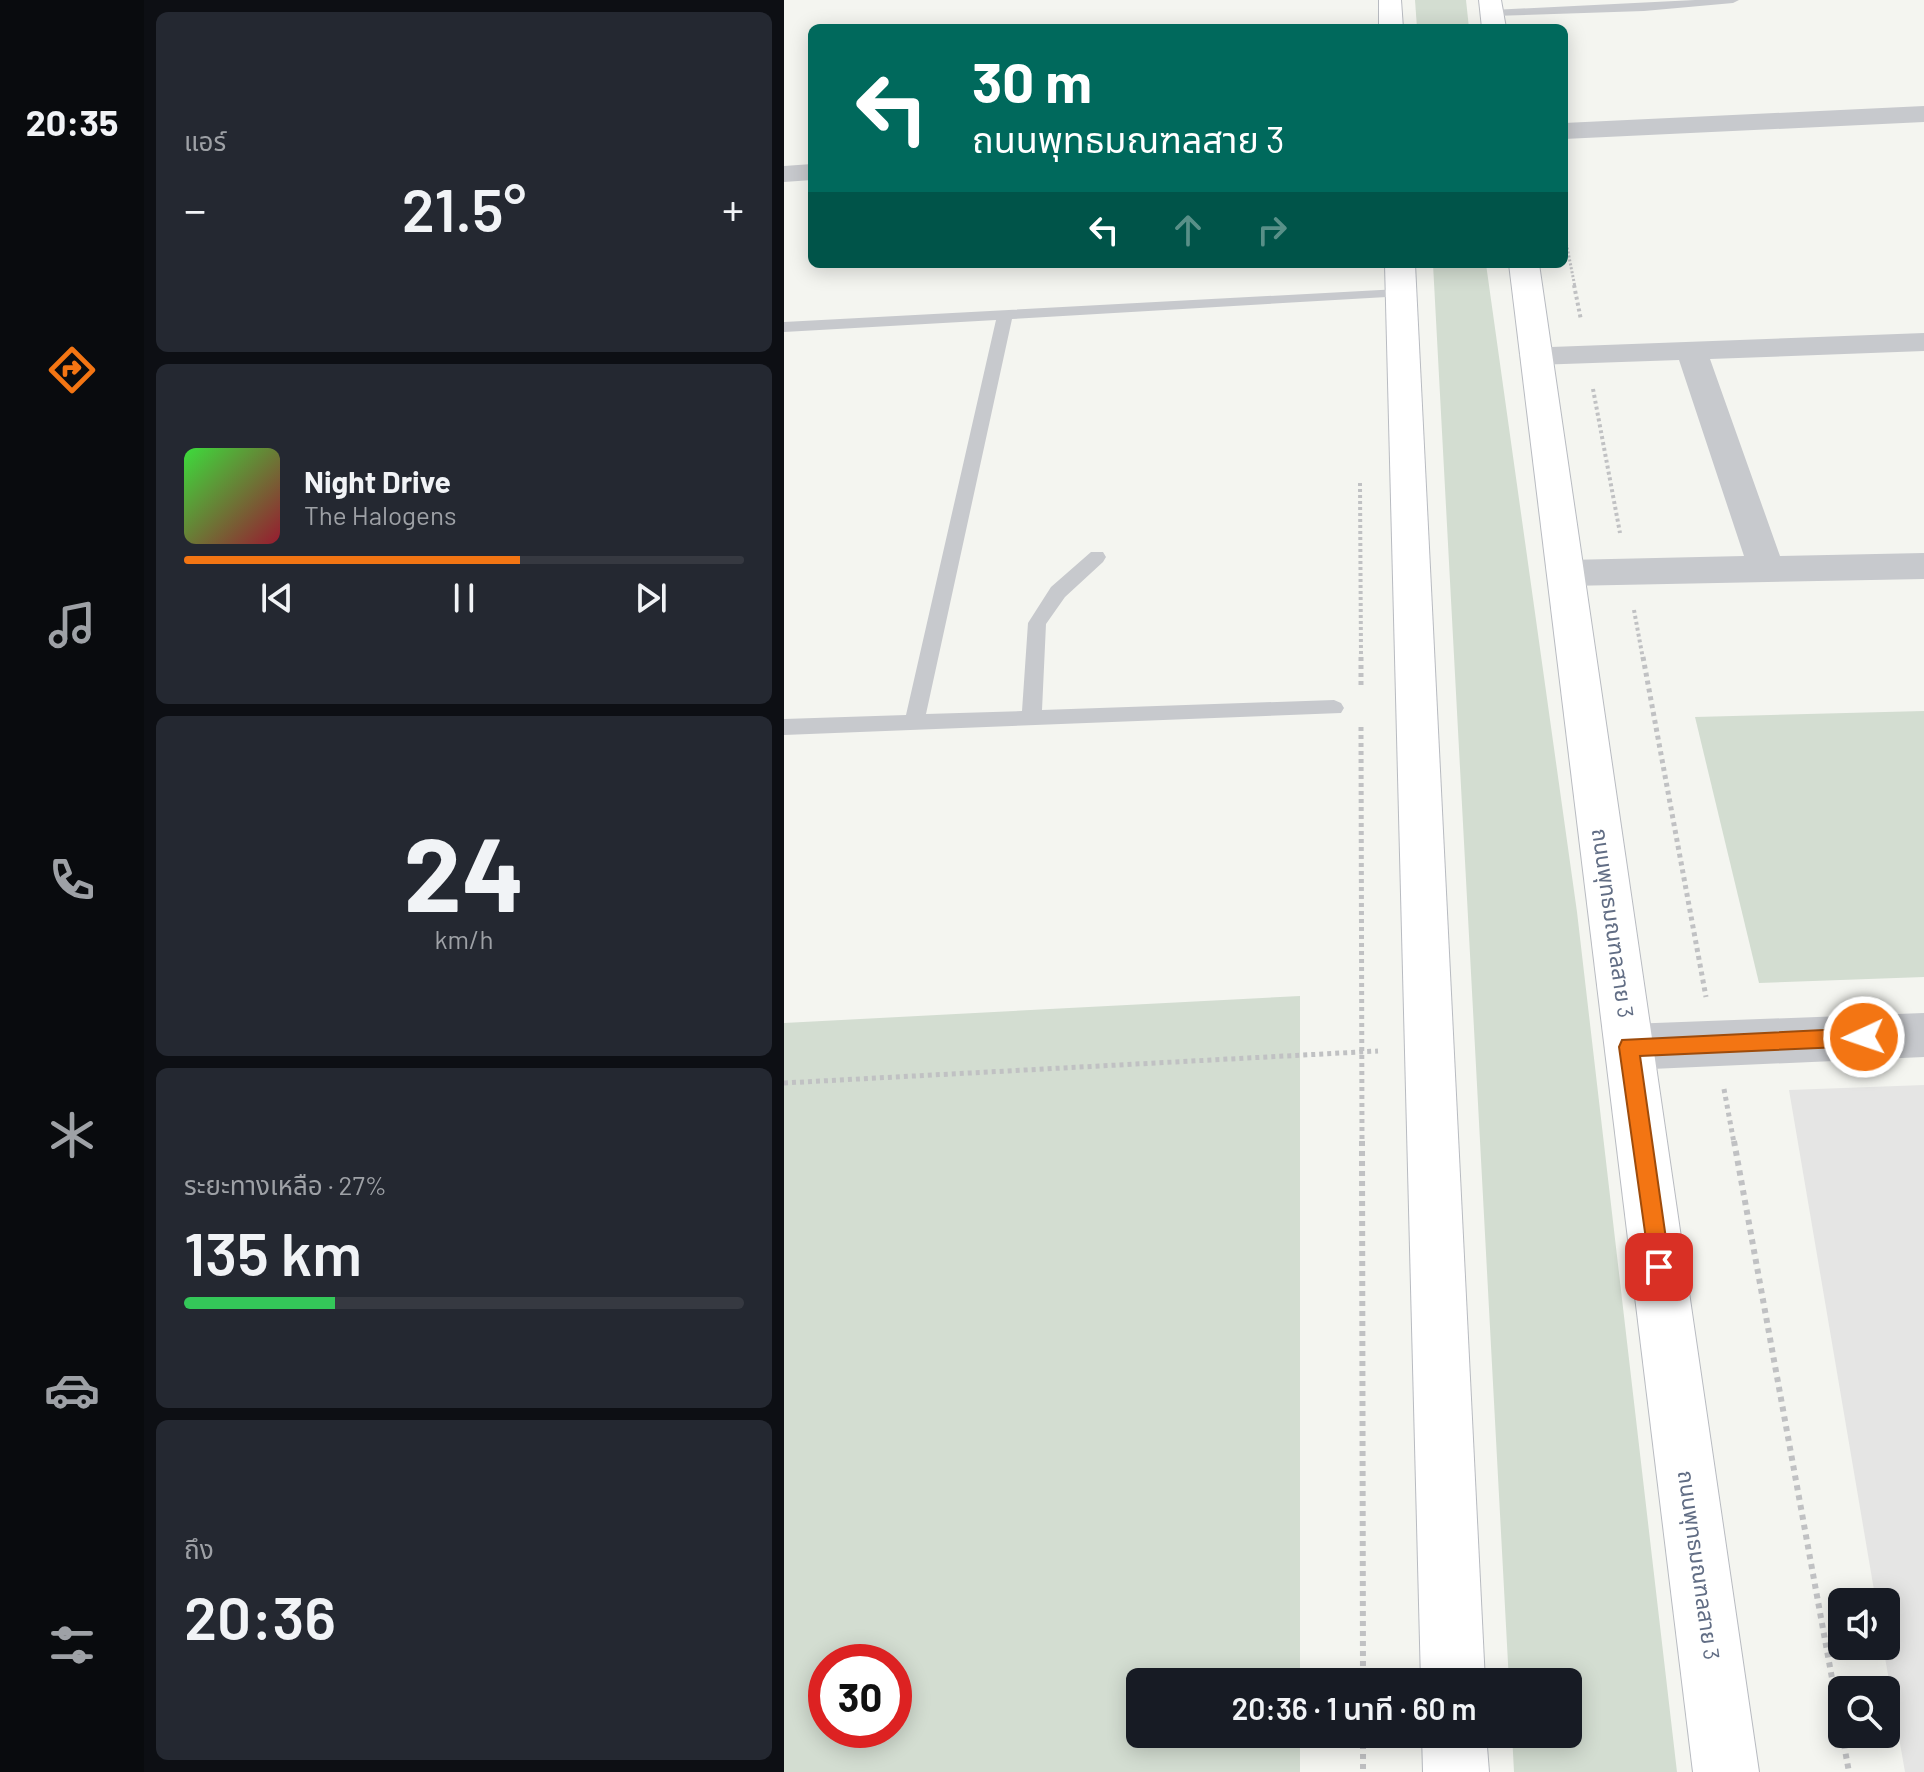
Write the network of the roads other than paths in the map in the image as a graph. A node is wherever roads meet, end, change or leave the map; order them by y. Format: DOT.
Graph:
graph roads {
  1 [pos="1390,0"];
  2 [pos="1588,0"];
  3 [pos="1733,0"];
  4 [pos="1596,10"];
  5 [pos="1492,14"];
  6 [pos="1391,24"];
  7 [pos="1924,114"];
  8 [pos="1568,131"];
  9 [pos="808,172"];
  10 [pos="784,174"];
  11 [pos="1524,268"];
  12 [pos="1399,279"];
  13 [pos="1005,314"];
  14 [pos="784,327"];
  15 [pos="1924,342"];
  16 [pos="1692,352"];
  17 [pos="1535,355"];
  18 [pos="1097,557"];
  19 [pos="1924,566"];
  20 [pos="1767,570"];
  21 [pos="1567,573"];
  22 [pos="1334,708"];
  23 [pos="1032,717"];
  24 [pos="915,720"];
  25 [pos="784,727"];
  26 [pos="1924,1035"];
  27 [pos="1629,1047"];
  28 [pos="1452,1668"];
  29 [pos="1455,1748"];
  30 [pos="1456,1772"];
  31 [pos="1726,1772"];
  1 -- 6 [label="main road"];
  2 -- 4 [label="lane"];
  3 -- 4 [label="lane"];
  4 -- 5 [label="lane"];
  7 -- 8 [label="street"];
  9 -- 10 [label="street"];
  11 -- 17 [label="main road, ถนนพุทธมณฑลสาย 3"];
  12 -- 13 [label="lane"];
  12 -- 28 [label="main road"];
  13 -- 14 [label="lane"];
  13 -- 24 [label="lane"];
  15 -- 16 [label="street"];
  16 -- 17 [label="street"];
  16 -- 20 [label="street"];
  17 -- 21 [label="main road, ถนนพุทธมณฑลสาย 3"];
  18 -- 23 [label="lane"];
  19 -- 20 [label="street"];
  20 -- 21 [label="street"];
  21 -- 27 [label="main road, ถนนพุทธมณฑลสาย 3"];
  22 -- 23 [label="lane"];
  23 -- 24 [label="lane"];
  24 -- 25 [label="lane"];
  26 -- 27 [label="street"];
  27 -- 31 [label="main road, ถนนพุทธมณฑลสาย 3"];
  29 -- 30 [label="main road"];
}
